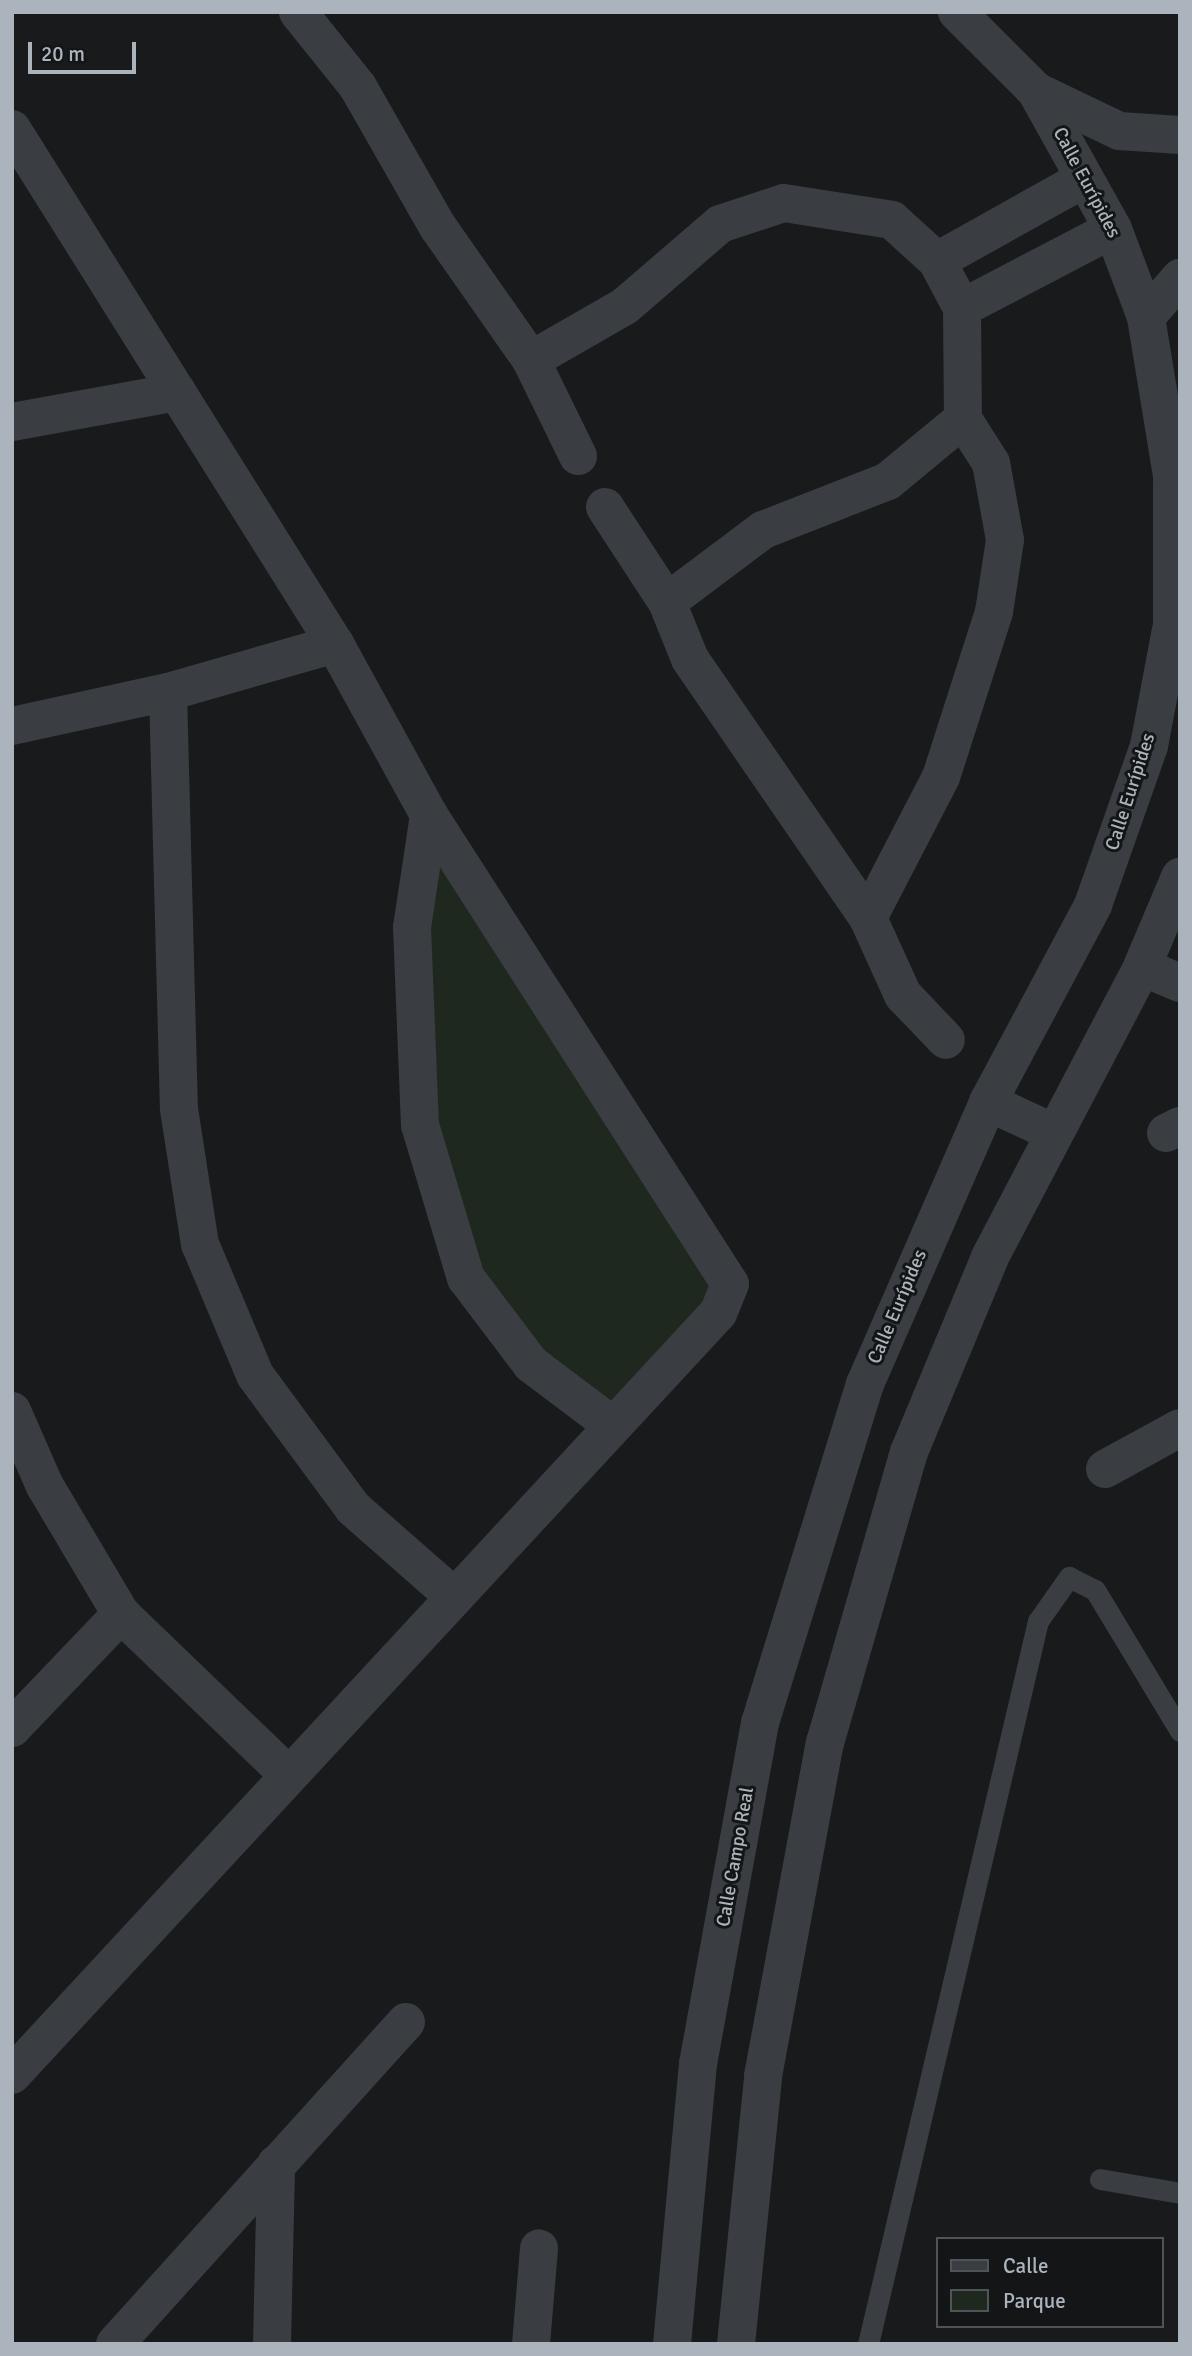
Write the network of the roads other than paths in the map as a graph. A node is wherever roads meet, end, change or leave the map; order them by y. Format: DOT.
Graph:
graph roads {
  1 [pos="298,12"];
  2 [pos="957,12"];
  3 [pos="1036,91"];
  4 [pos="12,129"];
  5 [pos="1180,135"];
  6 [pos="1084,179"];
  7 [pos="1113,229"];
  8 [pos="937,261"];
  9 [pos="1180,278"];
  10 [pos="962,307"];
  11 [pos="1146,317"];
  12 [pos="531,360"];
  13 [pos="177,392"];
  14 [pos="963,419"];
  15 [pos="12,422"];
  16 [pos="578,456"];
  17 [pos="605,507"];
  18 [pos="667,602"];
  19 [pos="335,644"];
  20 [pos="168,692"];
  21 [pos="12,726"];
  22 [pos="429,815"];
  23 [pos="1180,877"];
  24 [pos="868,918"];
  25 [pos="1142,967"];
  26 [pos="1180,983"];
  27 [pos="947,1040"];
  28 [pos="988,1102"];
  29 [pos="1052,1132"];
  30 [pos="865,1384"];
  31 [pos="12,1411"];
  32 [pos="612,1425"];
  33 [pos="1180,1428"];
  34 [pos="1105,1469"];
  35 [pos="452,1595"];
  36 [pos="121,1615"];
  37 [pos="12,1728"];
  38 [pos="1180,1731"];
  39 [pos="286,1773"];
  40 [pos="406,2022"];
  41 [pos="12,2075"];
  42 [pos="276,2164"];
  43 [pos="1100,2179"];
  44 [pos="1180,2193"];
  45 [pos="538,2248"];
  46 [pos="115,2344"];
  47 [pos="272,2344"];
  48 [pos="531,2344"];
  49 [pos="671,2344"];
  50 [pos="736,2344"];
  51 [pos="868,2344"];
  1 -- 12 [label="street"];
  2 -- 3 [label="street"];
  3 -- 5 [label="street"];
  3 -- 6 [label="street, Calle Eurípides"];
  4 -- 13 [label="street"];
  6 -- 7 [label="street, Calle Eurípides"];
  6 -- 8 [label="street"];
  7 -- 10 [label="street"];
  7 -- 11 [label="street, Calle Eurípides"];
  8 -- 10 [label="street"];
  8 -- 12 [label="street"];
  9 -- 11 [label="street"];
  10 -- 14 [label="street"];
  11 -- 28 [label="street, Calle Eurípides"];
  12 -- 16 [label="street"];
  13 -- 15 [label="street"];
  13 -- 19 [label="street"];
  14 -- 18 [label="street"];
  14 -- 24 [label="street"];
  17 -- 18 [label="street"];
  18 -- 24 [label="street"];
  19 -- 20 [label="street"];
  19 -- 22 [label="street"];
  20 -- 21 [label="street"];
  20 -- 35 [label="street"];
  22 -- 32 [label="street"];
  22 -- 32 [label="street"];
  23 -- 25 [label="street"];
  24 -- 27 [label="street"];
  25 -- 26 [label="street"];
  25 -- 29 [label="street"];
  28 -- 29 [label="street"];
  28 -- 30 [label="street, Calle Eurípides"];
  29 -- 50 [label="street"];
  30 -- 49 [label="street, Calle Campo Real"];
  31 -- 36 [label="street"];
  32 -- 35 [label="street"];
  33 -- 34 [label="street"];
  35 -- 39 [label="street"];
  36 -- 37 [label="street"];
  36 -- 39 [label="street"];
  38 -- 51 [label="lane"];
  39 -- 41 [label="street"];
  40 -- 42 [label="street"];
  42 -- 46 [label="street"];
  42 -- 47 [label="street"];
  43 -- 44 [label="lane"];
  45 -- 48 [label="street"];
}
